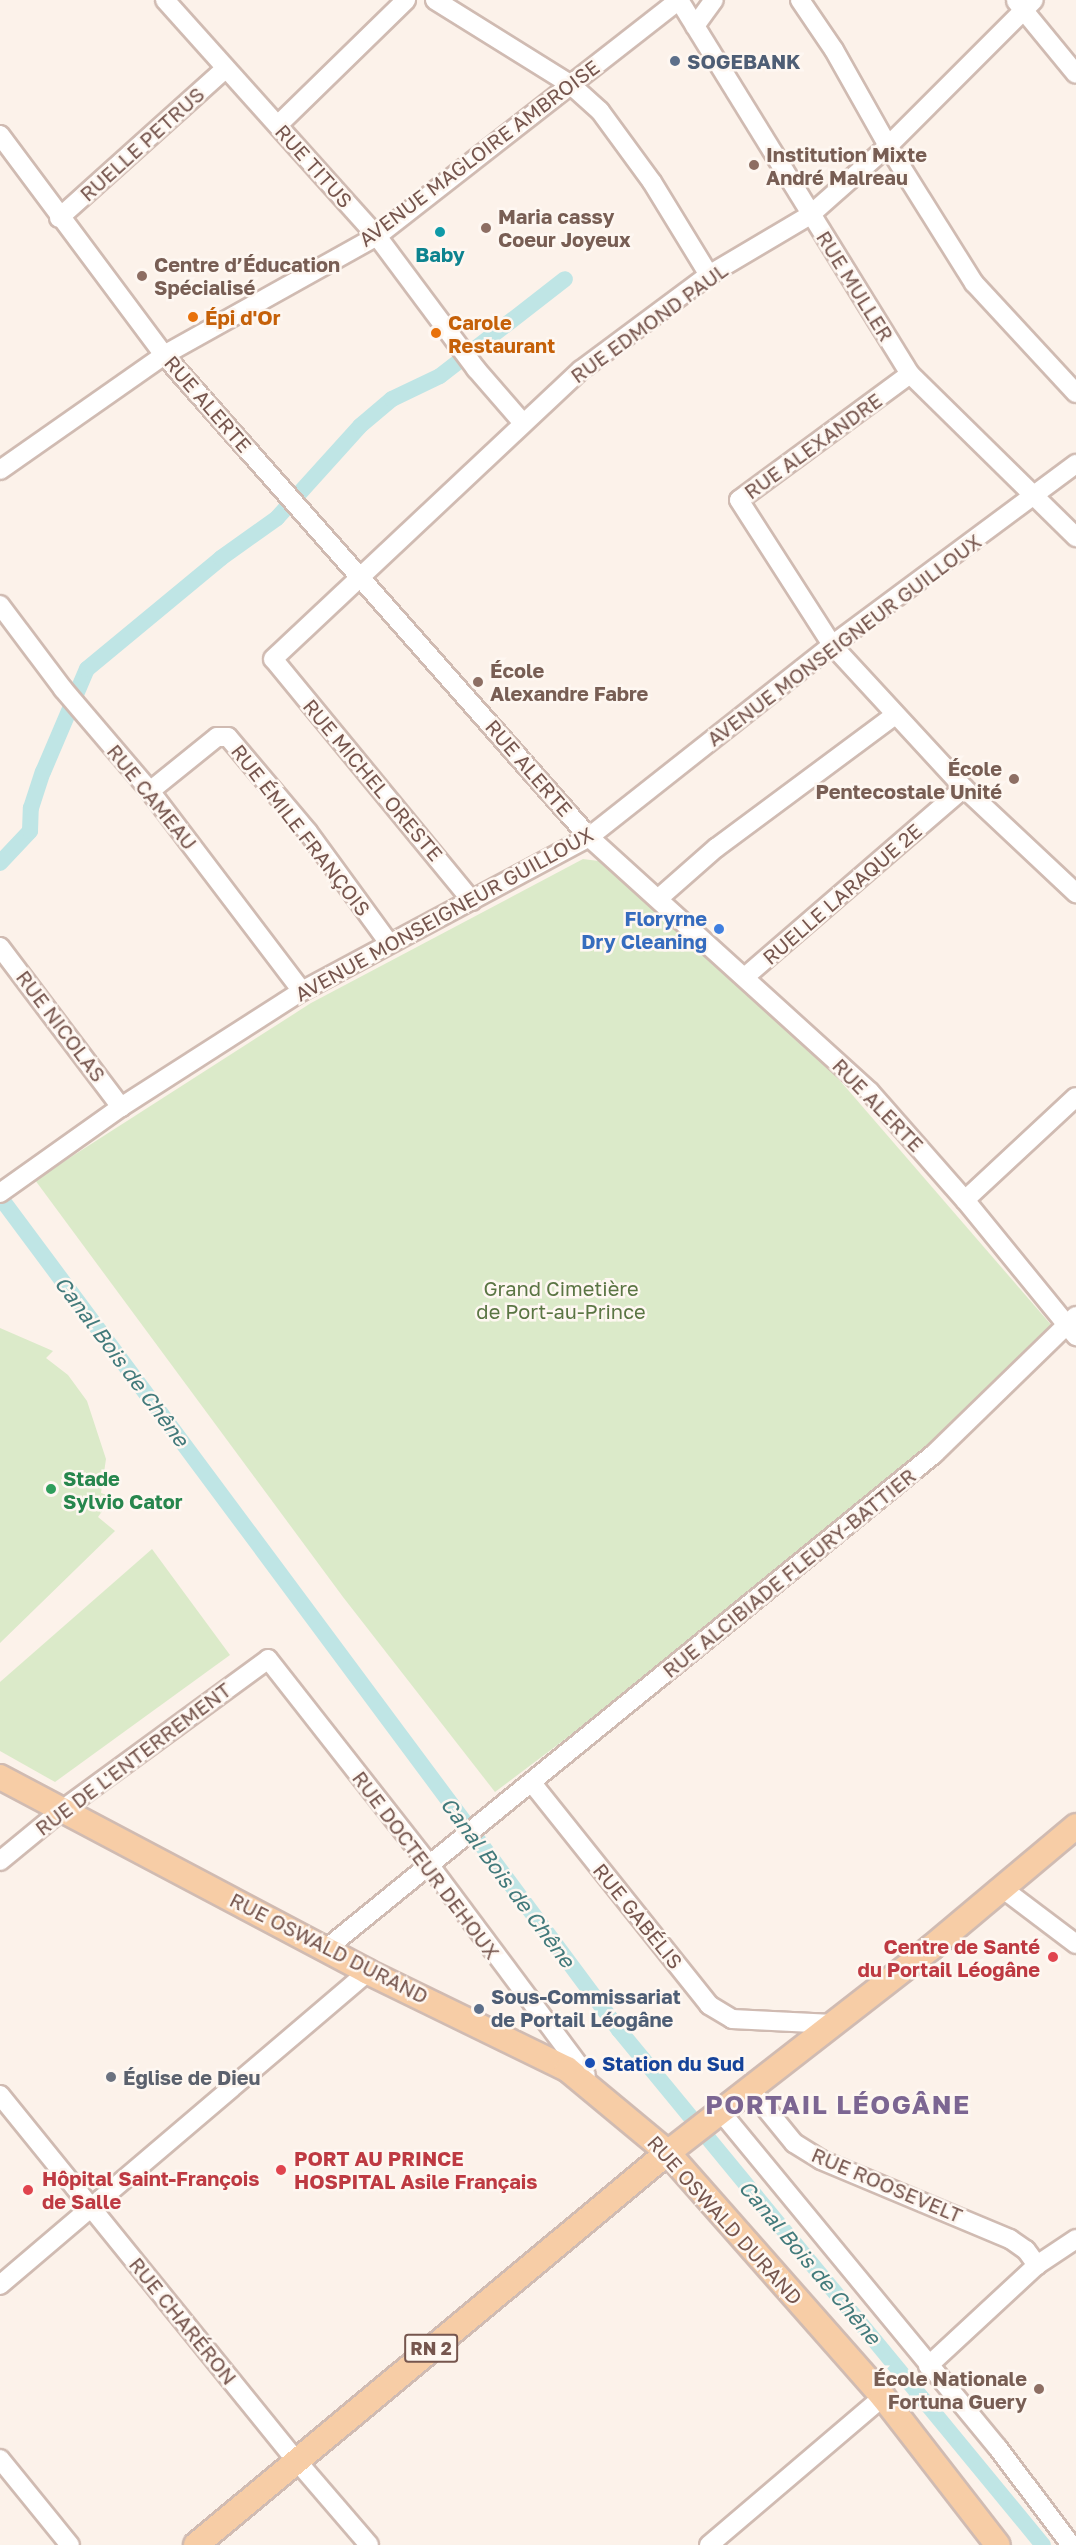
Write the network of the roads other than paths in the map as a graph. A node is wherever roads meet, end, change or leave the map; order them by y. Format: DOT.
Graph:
graph roads {
  1 [pos="165,0"];
  2 [pos="406,0"];
  3 [pos="435,0"];
  4 [pos="679,0"];
  5 [pos="714,0"];
  6 [pos="800,0"];
  7 [pos="1024,3"];
  8 [pos="695,26"];
  9 [pos="225,69"];
  10 [pos="1076,74"];
  11 [pos="570,84"];
  12 [pos="278,125"];
  13 [pos="0,135"];
  14 [pos="888,147"];
  15 [pos="810,214"];
  16 [pos="59,218"];
  17 [pos="377,236"];
  18 [pos="709,275"];
  19 [pos="164,355"];
  20 [pos="910,374"];
  21 [pos="1076,393"];
  22 [pos="522,422"];
  23 [pos="1076,464"];
  24 [pos="0,470"];
  25 [pos="1035,496"];
  26 [pos="1076,537"];
  27 [pos="359,575"];
  28 [pos="0,605"];
  29 [pos="832,645"];
  30 [pos="273,659"];
  31 [pos="895,715"];
  32 [pos="964,788"];
  33 [pos="150,791"];
  34 [pos="590,837"];
  35 [pos="1076,893"];
  36 [pos="659,898"];
  37 [pos="472,901"];
  38 [pos="389,943"];
  39 [pos="0,947"];
  40 [pos="746,976"];
  41 [pos="302,991"];
  42 [pos="1076,1097"];
  43 [pos="121,1107"];
  44 [pos="0,1193"];
  45 [pos="965,1200"];
  46 [pos="1073,1325"];
  47 [pos="268,1659"];
  48 [pos="0,1777"];
  49 [pos="532,1783"];
  50 [pos="62,1810"];
  51 [pos="1076,1826"];
  52 [pos="0,1861"];
  53 [pos="428,1863"];
  54 [pos="1002,1888"];
  55 [pos="1076,1944"];
  56 [pos="326,1949"];
  57 [pos="368,1972"];
  58 [pos="832,2024"];
  59 [pos="750,2089"];
  60 [pos="0,2095"];
  61 [pos="606,2099"];
  62 [pos="720,2113"];
  63 [pos="674,2148"];
  64 [pos="92,2210"];
  65 [pos="1076,2239"];
  66 [pos="1037,2265"];
  67 [pos="0,2285"];
  68 [pos="928,2366"];
  69 [pos="883,2397"];
  70 [pos="0,2459"];
  71 [pos="296,2460"];
  72 [pos="1072,2542"];
  73 [pos="70,2545"];
  74 [pos="196,2545"];
  75 [pos="369,2545"];
  76 [pos="708,2545"];
  77 [pos="998,2545"];
  1 -- 9 [label="street, RUE TITUS"];
  2 -- 12 [label="street"];
  3 -- 11 [label="street"];
  4 -- 8 [label="street, RUE MULLER"];
  4 -- 11 [label="street, AVENUE MAGLOIRE AMBROISE"];
  5 -- 8 [label="street"];
  6 -- 14 [label="street"];
  7 -- 10 [label="street"];
  7 -- 14 [label="street, RUE EDMOND PAUL"];
  8 -- 15 [label="street, RUE MULLER"];
  9 -- 12 [label="street, RUE TITUS"];
  9 -- 16 [label="street, RUELLE PETRUS"];
  11 -- 17 [label="street, AVENUE MAGLOIRE AMBROISE"];
  11 -- 18 [label="street"];
  12 -- 17 [label="street, RUE TITUS"];
  13 -- 16 [label="street, RUE ALERTE"];
  14 -- 15 [label="street, RUE EDMOND PAUL"];
  14 -- 21 [label="street"];
  15 -- 18 [label="street, RUE EDMOND PAUL"];
  15 -- 20 [label="street, RUE MULLER"];
  16 -- 19 [label="street, RUE ALERTE"];
  17 -- 19 [label="street, AVENUE MAGLOIRE AMBROISE"];
  17 -- 22 [label="street, RUE TITUS"];
  18 -- 22 [label="street, RUE EDMOND PAUL"];
  19 -- 24 [label="street, AVENUE MAGLOIRE AMBROISE"];
  19 -- 27 [label="street, RUE ALERTE"];
  20 -- 25 [label="street, RUE MULLER"];
  20 -- 29 [label="street, RUE ALEXANDRE"];
  22 -- 27 [label="street, RUE EDMOND PAUL"];
  23 -- 25 [label="street, AVENUE MONSEIGNEUR GUILLOUX"];
  25 -- 26 [label="street, RUE MULLER"];
  25 -- 29 [label="street, AVENUE MONSEIGNEUR GUILLOUX"];
  27 -- 30 [label="street, RUE EDMOND PAUL"];
  27 -- 34 [label="street, RUE ALERTE"];
  28 -- 33 [label="street, RUE CAMEAU"];
  29 -- 31 [label="street"];
  29 -- 34 [label="street, AVENUE MONSEIGNEUR GUILLOUX"];
  30 -- 37 [label="street, RUE MICHEL ORESTE"];
  31 -- 32 [label="street"];
  31 -- 36 [label="street"];
  32 -- 35 [label="street"];
  32 -- 40 [label="street, RUELLE LARAQUE 2E"];
  33 -- 38 [label="street, RUE ÉMILE FRANÇOIS"];
  33 -- 41 [label="street, RUE CAMEAU"];
  34 -- 36 [label="street, RUE ALERTE"];
  34 -- 37 [label="street, AVENUE MONSEIGNEUR GUILLOUX"];
  36 -- 40 [label="street, RUE ALERTE"];
  37 -- 38 [label="street, AVENUE MONSEIGNEUR GUILLOUX"];
  38 -- 41 [label="street, AVENUE MONSEIGNEUR GUILLOUX"];
  39 -- 43 [label="street, RUE NICOLAS"];
  40 -- 45 [label="street, RUE ALERTE"];
  41 -- 43 [label="street, AVENUE MONSEIGNEUR GUILLOUX"];
  42 -- 45 [label="street"];
  43 -- 44 [label="street, AVENUE MONSEIGNEUR GUILLOUX"];
  45 -- 46 [label="street, RUE ALERTE"];
  46 -- 49 [label="street, RUE ALCIBIADE FLEURY-BATTIER"];
  47 -- 50 [label="street, RUE DE L'ENTERREMENT"];
  47 -- 53 [label="street, RUE DOCTEUR DEHOUX"];
  48 -- 50 [label="main road, RUE OSWALD DURAND"];
  49 -- 53 [label="street, RUE ALCIBIADE FLEURY-BATTIER"];
  49 -- 58 [label="street, RUE GABÉLIS"];
  50 -- 52 [label="street, RUE DE L'ENTERREMENT"];
  50 -- 56 [label="main road, RUE OSWALD DURAND"];
  51 -- 54 [label="main road, RN 2"];
  53 -- 56 [label="street, RUE ALCIBIADE FLEURY-BATTIER"];
  53 -- 61 [label="street, RUE DOCTEUR DEHOUX"];
  54 -- 55 [label="street"];
  54 -- 58 [label="main road, RN 2"];
  56 -- 57 [label="main road, RUE OSWALD DURAND"];
  57 -- 61 [label="main road, RUE OSWALD DURAND"];
  57 -- 64 [label="street"];
  58 -- 59 [label="main road, RN 2"];
  59 -- 62 [label="main road, RN 2"];
  59 -- 66 [label="street, RUE ROOSEVELT"];
  60 -- 64 [label="street, RUE CHARÉRON"];
  61 -- 63 [label="main road, RUE OSWALD DURAND"];
  62 -- 63 [label="main road, RN 2"];
  62 -- 68 [label="street"];
  63 -- 69 [label="main road, RUE OSWALD DURAND"];
  63 -- 71 [label="main road, RN 2"];
  64 -- 67 [label="street"];
  64 -- 71 [label="street, RUE CHARÉRON"];
  65 -- 66 [label="street"];
  66 -- 68 [label="street"];
  68 -- 72 [label="street"];
  69 -- 76 [label="street"];
  69 -- 77 [label="main road, RUE OSWALD DURAND"];
  70 -- 73 [label="street"];
  71 -- 74 [label="main road, RN 2"];
  71 -- 75 [label="street, RUE CHARÉRON"];
}
